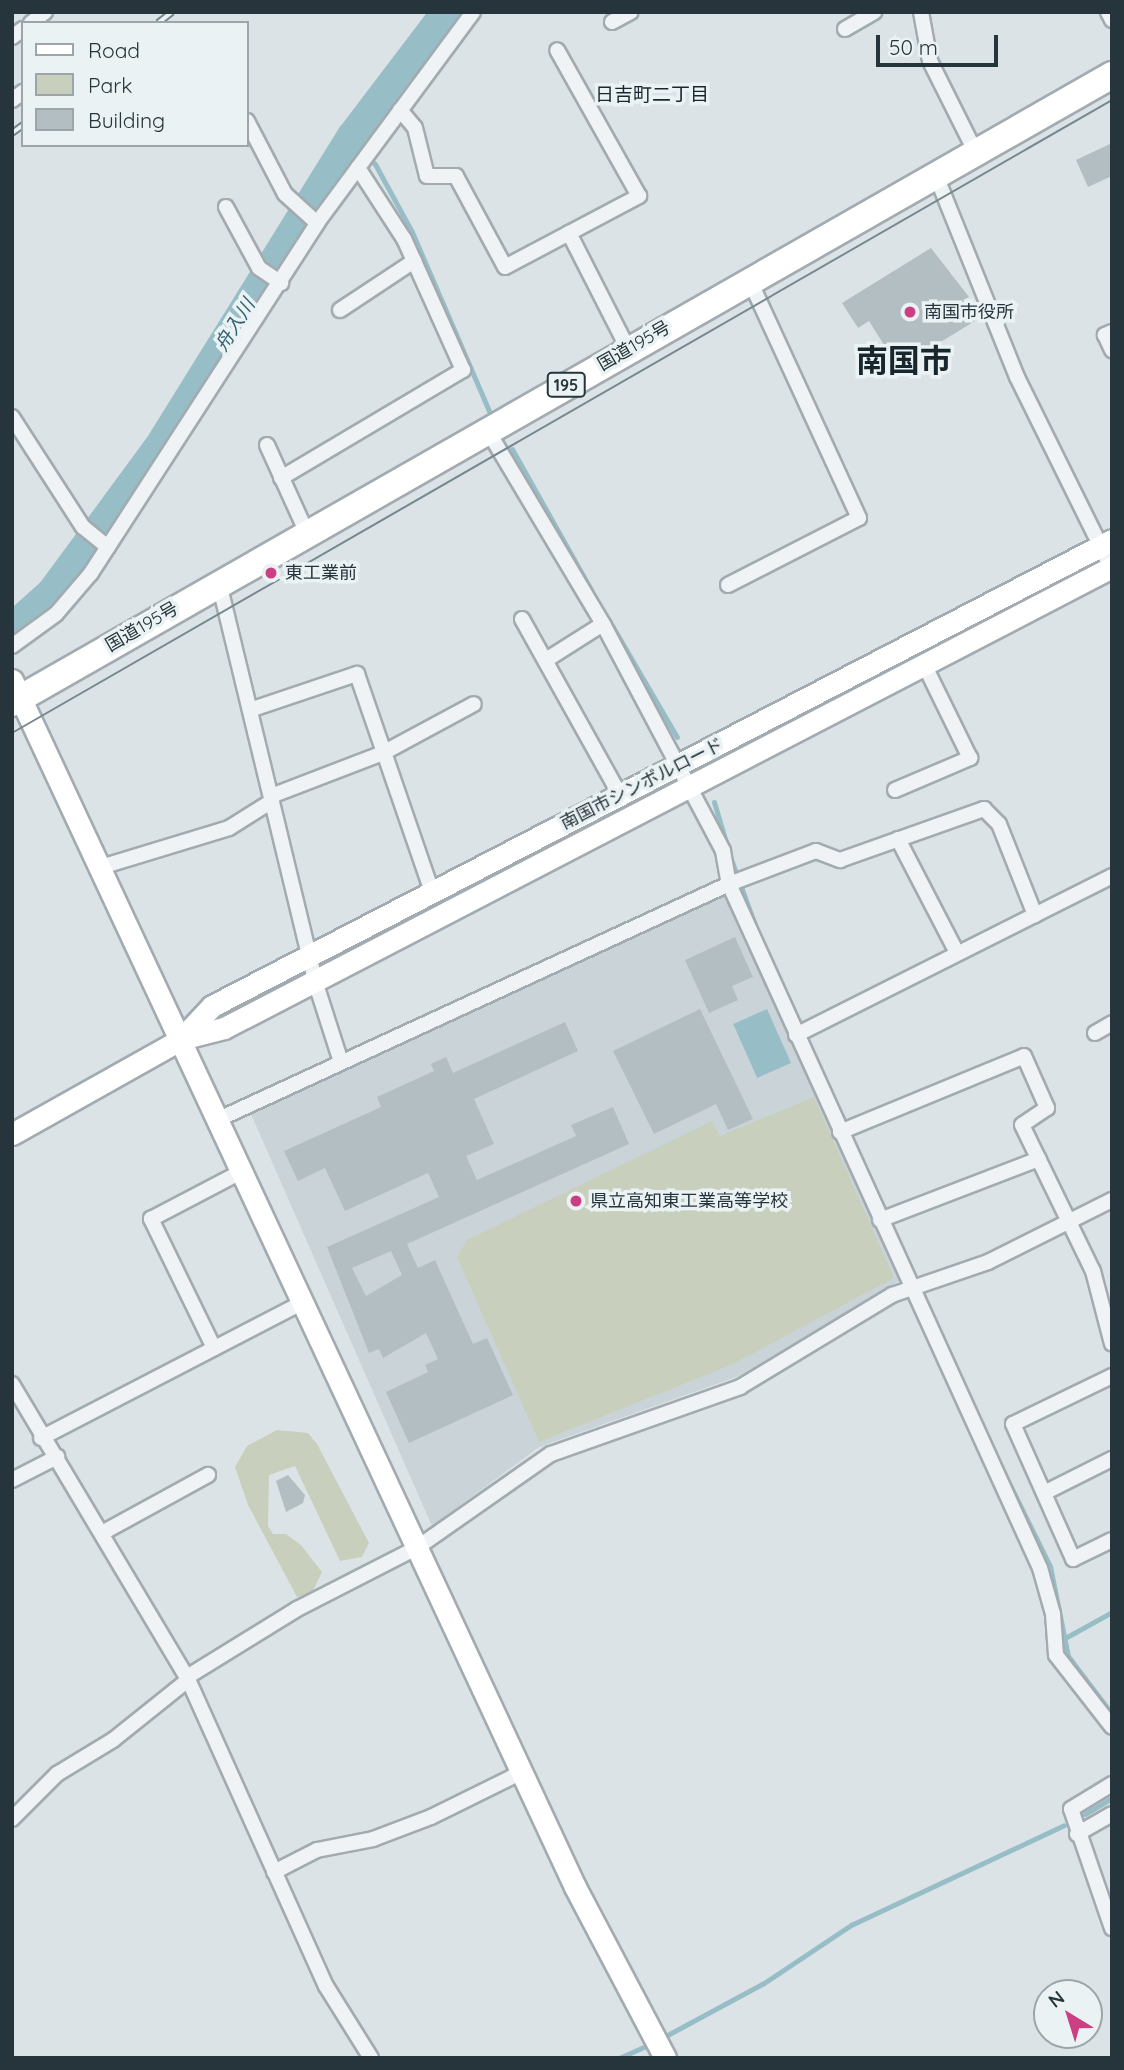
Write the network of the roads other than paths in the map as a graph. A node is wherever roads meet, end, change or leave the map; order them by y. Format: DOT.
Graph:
graph roads {
  1 [pos="473,12"];
  2 [pos="631,12"];
  3 [pos="875,12"];
  4 [pos="921,12"];
  5 [pos="1108,12"];
  6 [pos="1112,20"];
  7 [pos="612,22"];
  8 [pos="845,29"];
  9 [pos="556,50"];
  10 [pos="1112,75"];
  11 [pos="400,110"];
  12 [pos="248,123"];
  13 [pos="975,152"];
  14 [pos="358,168"];
  15 [pos="935,173"];
  16 [pos="226,207"];
  17 [pos="317,223"];
  18 [pos="569,233"];
  19 [pos="414,261"];
  20 [pos="750,282"];
  21 [pos="281,283"];
  22 [pos="340,310"];
  23 [pos="1112,332"];
  24 [pos="628,349"];
  25 [pos="1112,350"];
  26 [pos="12,417"];
  27 [pos="488,431"];
  28 [pos="267,445"];
  29 [pos="281,478"];
  30 [pos="307,533"];
  31 [pos="1106,543"];
  32 [pos="108,547"];
  33 [pos="1111,567"];
  34 [pos="219,583"];
  35 [pos="728,585"];
  36 [pos="522,619"];
  37 [pos="603,624"];
  38 [pos="12,646"];
  39 [pos="546,660"];
  40 [pos="923,664"];
  41 [pos="15,693"];
  42 [pos="474,704"];
  43 [pos="250,710"];
  44 [pos="383,753"];
  45 [pos="680,764"];
  46 [pos="691,785"];
  47 [pos="895,790"];
  48 [pos="620,794"];
  49 [pos="271,798"];
  50 [pos="898,839"];
  51 [pos="101,867"];
  52 [pos="1112,876"];
  53 [pos="729,884"];
  54 [pos="432,892"];
  55 [pos="1035,915"];
  56 [pos="957,953"];
  57 [pos="309,955"];
  58 [pos="315,981"];
  59 [pos="1112,1023"];
  60 [pos="1095,1033"];
  61 [pos="796,1035"];
  62 [pos="181,1039"];
  63 [pos="341,1062"];
  64 [pos="219,1119"];
  65 [pos="840,1132"];
  66 [pos="12,1134"];
  67 [pos="1039,1159"];
  68 [pos="243,1171"];
  69 [pos="1112,1200"];
  70 [pos="880,1220"];
  71 [pos="1070,1222"];
  72 [pos="910,1286"];
  73 [pos="305,1301"];
  74 [pos="1112,1344"];
  75 [pos="214,1348"];
  76 [pos="1112,1376"];
  77 [pos="12,1384"];
  78 [pos="41,1438"];
  79 [pos="57,1457"];
  80 [pos="1112,1459"];
  81 [pos="208,1475"];
  82 [pos="12,1480"];
  83 [pos="1046,1492"];
  84 [pos="102,1533"];
  85 [pos="1112,1540"];
  86 [pos="418,1547"];
  87 [pos="188,1678"];
  88 [pos="1112,1727"];
  89 [pos="522,1772"];
  90 [pos="1112,1784"];
  91 [pos="1112,1814"];
  92 [pos="12,1819"];
  93 [pos="1077,1834"];
  94 [pos="274,1872"];
  95 [pos="1112,1928"];
  96 [pos="659,2046"];
  97 [pos="371,2058"];
  1 -- 11 [label="street"];
  2 -- 7 [label="street"];
  3 -- 8 [label="street"];
  4 -- 13 [label="street"];
  5 -- 6 [label="street"];
  9 -- 18 [label="street"];
  10 -- 13 [label="highway, 国道195号 / 195"];
  11 -- 14 [label="street"];
  11 -- 18 [label="street"];
  12 -- 17 [label="street"];
  13 -- 15 [label="highway, 国道195号 / 195"];
  14 -- 17 [label="street"];
  14 -- 19 [label="street"];
  15 -- 20 [label="highway, 国道195号 / 195"];
  15 -- 31 [label="street"];
  16 -- 21 [label="street"];
  17 -- 21 [label="street"];
  18 -- 24 [label="street"];
  19 -- 22 [label="street"];
  19 -- 29 [label="street"];
  20 -- 24 [label="highway, 国道195号 / 195"];
  20 -- 35 [label="street"];
  21 -- 32 [label="street"];
  23 -- 25 [label="street"];
  24 -- 27 [label="highway, 国道195号 / 195"];
  26 -- 32 [label="street"];
  27 -- 30 [label="highway, 国道195号 / 195"];
  27 -- 37 [label="street"];
  28 -- 29 [label="street"];
  29 -- 30 [label="street"];
  30 -- 34 [label="highway, 国道195号 / 195"];
  31 -- 33 [label="street"];
  31 -- 45 [label="street, 南国市シンボルロード"];
  32 -- 38 [label="street"];
  33 -- 40 [label="street, 南国市シンボルロード"];
  34 -- 41 [label="highway, 国道195号 / 195"];
  34 -- 43 [label="street"];
  36 -- 39 [label="street"];
  37 -- 39 [label="street"];
  37 -- 45 [label="street"];
  39 -- 48 [label="street"];
  40 -- 46 [label="street, 南国市シンボルロード"];
  40 -- 47 [label="street"];
  41 -- 51 [label="street"];
  42 -- 44 [label="street"];
  43 -- 44 [label="street"];
  43 -- 49 [label="street"];
  44 -- 49 [label="street"];
  44 -- 54 [label="street"];
  45 -- 46 [label="street"];
  45 -- 48 [label="street, 南国市シンボルロード"];
  46 -- 53 [label="street"];
  46 -- 58 [label="street, 南国市シンボルロード"];
  48 -- 54 [label="street, 南国市シンボルロード"];
  49 -- 51 [label="street"];
  49 -- 57 [label="street"];
  50 -- 53 [label="street"];
  50 -- 55 [label="street"];
  50 -- 56 [label="street"];
  51 -- 62 [label="street"];
  52 -- 55 [label="street"];
  53 -- 61 [label="street"];
  53 -- 63 [label="street"];
  54 -- 57 [label="street, 南国市シンボルロード"];
  55 -- 56 [label="street"];
  56 -- 61 [label="street"];
  57 -- 58 [label="street"];
  57 -- 62 [label="street, 南国市シンボルロード"];
  58 -- 62 [label="street, 南国市シンボルロード"];
  58 -- 63 [label="street"];
  59 -- 60 [label="street"];
  61 -- 65 [label="street"];
  62 -- 64 [label="street"];
  62 -- 66 [label="street"];
  63 -- 64 [label="street"];
  64 -- 68 [label="street"];
  65 -- 67 [label="street"];
  65 -- 70 [label="street"];
  67 -- 70 [label="street"];
  67 -- 71 [label="street"];
  68 -- 73 [label="street"];
  68 -- 75 [label="street"];
  69 -- 71 [label="street"];
  70 -- 72 [label="street"];
  71 -- 72 [label="street"];
  71 -- 74 [label="street"];
  72 -- 86 [label="street"];
  72 -- 88 [label="street"];
  73 -- 75 [label="street"];
  73 -- 86 [label="street"];
  75 -- 78 [label="street"];
  76 -- 83 [label="street"];
  77 -- 78 [label="street"];
  78 -- 79 [label="street"];
  79 -- 82 [label="street"];
  79 -- 84 [label="street"];
  80 -- 83 [label="street"];
  81 -- 84 [label="street"];
  83 -- 85 [label="street"];
  84 -- 87 [label="street"];
  86 -- 87 [label="street"];
  86 -- 89 [label="street"];
  87 -- 92 [label="street"];
  87 -- 94 [label="street"];
  89 -- 94 [label="street"];
  89 -- 96 [label="street"];
  90 -- 93 [label="street"];
  91 -- 93 [label="street"];
  93 -- 95 [label="street"];
  94 -- 97 [label="street"];
}
